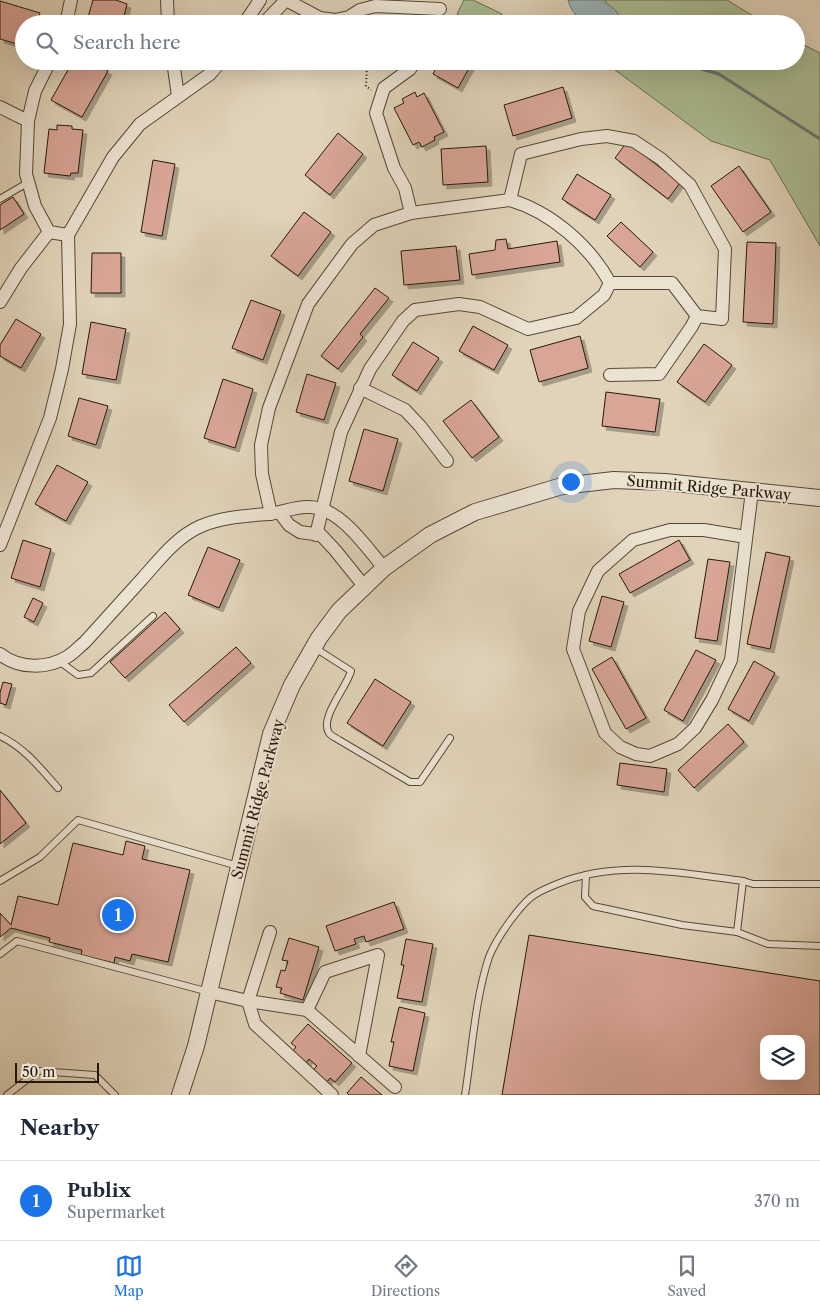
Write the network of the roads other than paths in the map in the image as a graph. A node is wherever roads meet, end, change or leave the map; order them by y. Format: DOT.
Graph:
graph roads {
  1 [pos="72,0"];
  2 [pos="167,0"];
  3 [pos="260,0"];
  4 [pos="286,0"];
  5 [pos="440,9"];
  6 [pos="68,15"];
  7 [pos="168,15"];
  8 [pos="250,15"];
  9 [pos="272,15"];
  10 [pos="314,15"];
  11 [pos="351,15"];
  12 [pos="46,70"];
  13 [pos="174,70"];
  14 [pos="213,70"];
  15 [pos="409,70"];
  16 [pos="178,96"];
  17 [pos="0,107"];
  18 [pos="28,121"];
  19 [pos="29,182"];
  20 [pos="0,199"];
  21 [pos="510,200"];
  22 [pos="411,213"];
  23 [pos="49,232"];
  24 [pos="68,235"];
  25 [pos="610,283"];
  26 [pos="0,302"];
  27 [pos="697,316"];
  28 [pos="610,375"];
  29 [pos="360,388"];
  30 [pos="447,461"];
  31 [pos="752,491"];
  32 [pos="820,498"];
  33 [pos="323,510"];
  34 [pos="276,514"];
  35 [pos="316,535"];
  36 [pos="746,537"];
  37 [pos="0,545"];
  38 [pos="384,568"];
  39 [pos="364,586"];
  40 [pos="153,616"];
  41 [pos="314,648"];
  42 [pos="0,654"];
  43 [pos="59,662"];
  44 [pos="0,736"];
  45 [pos="450,738"];
  46 [pos="58,788"];
  47 [pos="239,866"];
  48 [pos="586,875"];
  49 [pos="0,881"];
  50 [pos="743,881"];
  51 [pos="820,884"];
  52 [pos="270,932"];
  53 [pos="737,932"];
  54 [pos="820,946"];
  55 [pos="0,954"];
  56 [pos="209,992"];
  57 [pos="248,1001"];
  58 [pos="307,1010"];
  59 [pos="359,1056"];
  60 [pos="395,1088"];
  61 [pos="7,1095"];
  62 [pos="115,1095"];
  63 [pos="180,1095"];
  64 [pos="332,1095"];
  65 [pos="465,1095"];
  1 -- 6 [label="street"];
  2 -- 7 [label="street"];
  3 -- 8 [label="street"];
  4 -- 9 [label="street"];
  4 -- 10 [label="street"];
  5 -- 11 [label="street"];
  12 -- 18 [label="street"];
  13 -- 16 [label="street"];
  14 -- 16 [label="street"];
  15 -- 22 [label="street"];
  16 -- 24 [label="street"];
  17 -- 18 [label="street"];
  18 -- 19 [label="street"];
  19 -- 20 [label="lane"];
  19 -- 23 [label="street"];
  21 -- 22 [label="street"];
  21 -- 25 [label="street"];
  21 -- 27 [label="street"];
  22 -- 34 [label="street"];
  23 -- 24 [label="street"];
  23 -- 26 [label="street"];
  24 -- 37 [label="street"];
  25 -- 27 [label="street"];
  25 -- 29 [label="street"];
  27 -- 28 [label="street"];
  29 -- 30 [label="street"];
  29 -- 33 [label="street"];
  31 -- 32 [label="street, Summit Ridge Parkway"];
  31 -- 36 [label="street"];
  31 -- 38 [label="street, Summit Ridge Parkway"];
  33 -- 34 [label="street"];
  33 -- 35 [label="street"];
  33 -- 38 [label="street"];
  34 -- 35 [label="street"];
  34 -- 43 [label="street"];
  35 -- 39 [label="street"];
  36 -- 36 [label="street"];
  38 -- 39 [label="street, Summit Ridge Parkway"];
  39 -- 41 [label="street, Summit Ridge Parkway"];
  40 -- 43 [label="lane"];
  41 -- 45 [label="lane"];
  41 -- 47 [label="street, Summit Ridge Parkway"];
  42 -- 43 [label="street"];
  44 -- 46 [label="lane"];
  47 -- 49 [label="lane"];
  47 -- 56 [label="street, Summit Ridge Parkway"];
  48 -- 50 [label="lane"];
  48 -- 53 [label="lane"];
  48 -- 65 [label="lane"];
  50 -- 51 [label="lane"];
  50 -- 53 [label="lane"];
  52 -- 57 [label="street"];
  53 -- 54 [label="lane"];
  55 -- 56 [label="lane"];
  56 -- 57 [label="street"];
  56 -- 63 [label="street, Summit Ridge Parkway"];
  57 -- 58 [label="street"];
  57 -- 64 [label="street"];
  58 -- 59 [label="street"];
  58 -- 59 [label="street"];
  59 -- 60 [label="street"];
  61 -- 62 [label="lane"];
}
